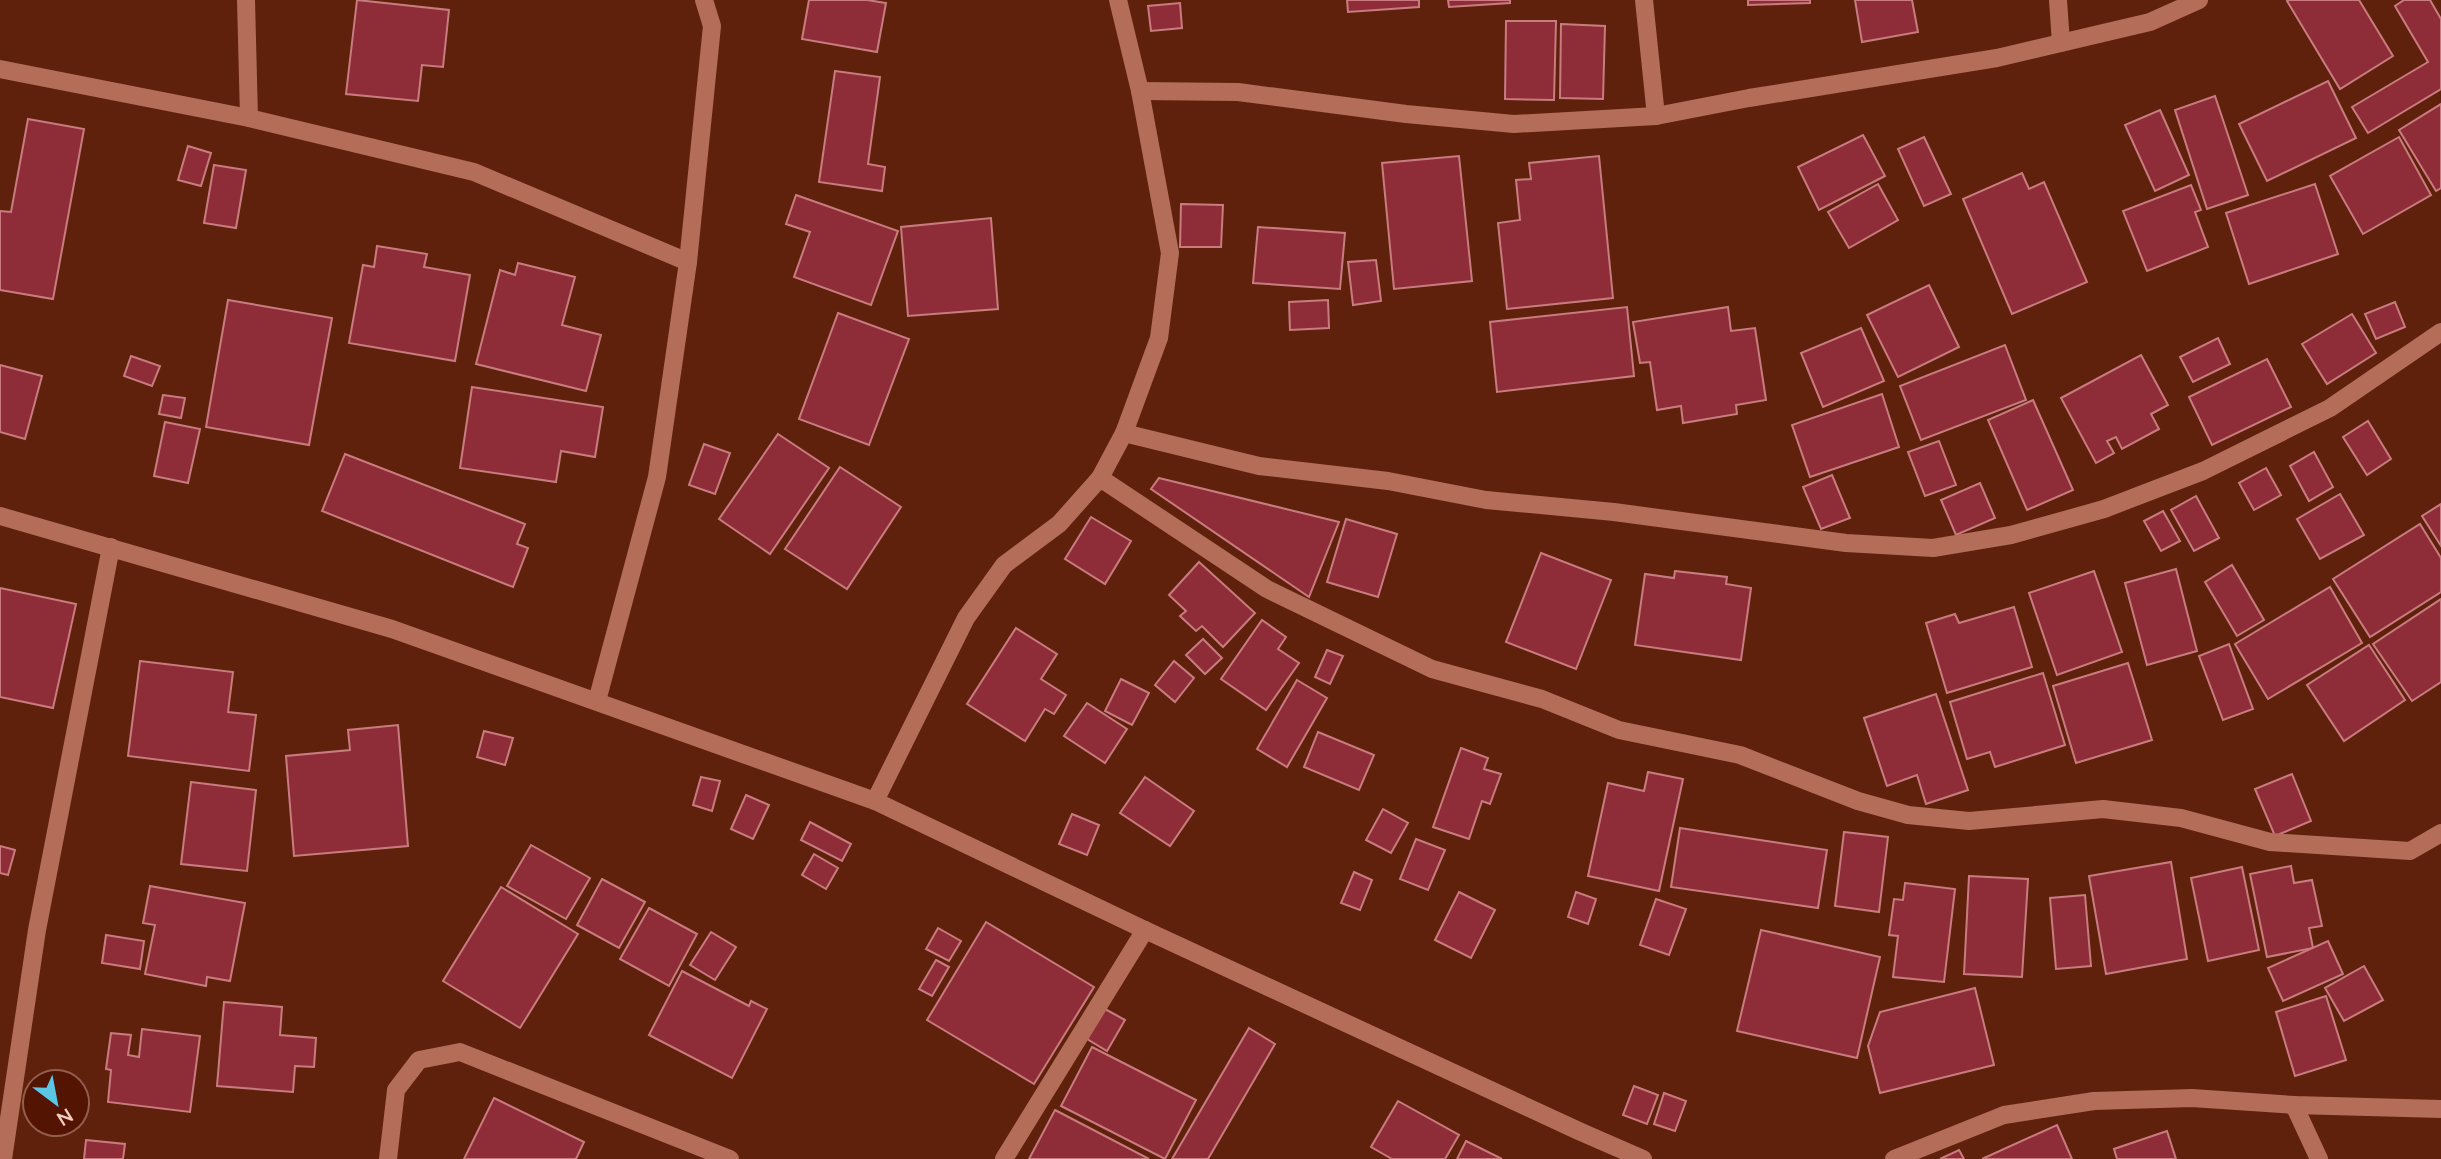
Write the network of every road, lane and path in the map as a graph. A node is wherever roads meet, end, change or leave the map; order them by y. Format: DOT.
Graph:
graph roads {
  1 [pos="246,0"];
  2 [pos="704,0"];
  3 [pos="1118,0"];
  4 [pos="1644,0"];
  5 [pos="2058,0"];
  6 [pos="2199,0"];
  7 [pos="2061,43"];
  8 [pos="0,69"];
  9 [pos="1140,91"];
  10 [pos="1656,116"];
  11 [pos="248,118"];
  12 [pos="688,262"];
  13 [pos="2441,332"];
  14 [pos="1124,433"];
  15 [pos="1100,478"];
  16 [pos="0,516"];
  17 [pos="111,547"];
  18 [pos="597,701"];
  19 [pos="875,801"];
  20 [pos="2441,833"];
  21 [pos="1145,930"];
  22 [pos="2294,1105"];
  23 [pos="2441,1109"];
  24 [pos="3,1159"];
  25 [pos="388,1159"];
  26 [pos="730,1159"];
  27 [pos="1004,1159"];
  28 [pos="1643,1159"];
  29 [pos="1894,1159"];
  30 [pos="2319,1159"];
  1 -- 11 [label="street"];
  2 -- 12 [label="street"];
  3 -- 9 [label="street"];
  4 -- 10 [label="street"];
  5 -- 7 [label="street"];
  6 -- 7 [label="street"];
  7 -- 10 [label="street"];
  8 -- 11 [label="street"];
  9 -- 10 [label="street"];
  9 -- 14 [label="street"];
  11 -- 12 [label="street"];
  12 -- 18 [label="street"];
  13 -- 14 [label="street"];
  14 -- 15 [label="street"];
  15 -- 19 [label="street"];
  15 -- 20 [label="street"];
  16 -- 17 [label="street"];
  17 -- 18 [label="street"];
  17 -- 24 [label="street"];
  18 -- 19 [label="street"];
  19 -- 21 [label="street"];
  21 -- 27 [label="street"];
  21 -- 28 [label="street"];
  22 -- 23 [label="street"];
  22 -- 29 [label="street"];
  22 -- 30 [label="street"];
  25 -- 26 [label="street"];
}
